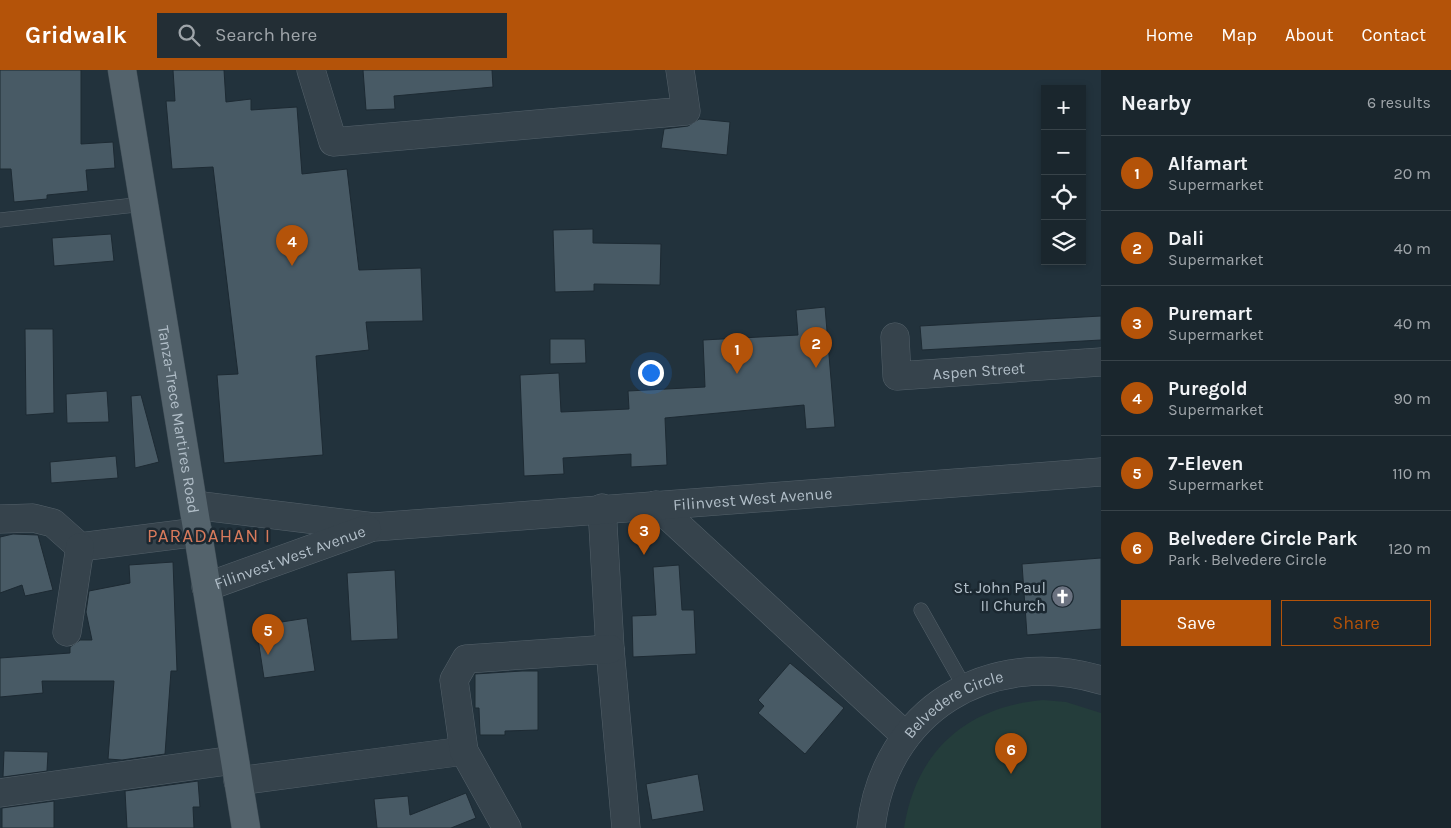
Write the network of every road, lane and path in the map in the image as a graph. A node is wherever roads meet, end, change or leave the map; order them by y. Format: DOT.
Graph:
graph roads {
  1 [pos="122,70"];
  2 [pos="311,70"];
  3 [pos="680,70"];
  4 [pos="144,204"];
  5 [pos="0,220"];
  6 [pos="895,337"];
  7 [pos="1101,362"];
  8 [pos="1101,472"];
  9 [pos="194,505"];
  10 [pos="656,505"];
  11 [pos="602,508"];
  12 [pos="0,520"];
  13 [pos="374,527"];
  14 [pos="198,532"];
  15 [pos="80,547"];
  16 [pos="206,587"];
  17 [pos="921,610"];
  18 [pos="67,632"];
  19 [pos="610,649"];
  20 [pos="1101,680"];
  21 [pos="966,688"];
  22 [pos="906,736"];
  23 [pos="464,750"];
  24 [pos="236,771"];
  25 [pos="0,793"];
  26 [pos="246,828"];
  27 [pos="507,828"];
  28 [pos="626,828"];
  29 [pos="871,828"];
  1 -- 4 [label="main road, Tanza-Trece Martires Road"];
  2 -- 3 [label="street"];
  4 -- 5 [label="lane"];
  4 -- 9 [label="main road, Tanza-Trece Martires Road"];
  6 -- 7 [label="street, Aspen Street"];
  8 -- 10 [label="street, Filinvest West Avenue"];
  9 -- 13 [label="street, Filinvest West Avenue"];
  9 -- 14 [label="main road, Tanza-Trece Martires Road"];
  10 -- 11 [label="street, Filinvest West Avenue"];
  10 -- 22 [label="street"];
  11 -- 13 [label="street, Filinvest West Avenue"];
  11 -- 19 [label="street"];
  12 -- 15 [label="street"];
  13 -- 16 [label="street, Filinvest West Avenue"];
  14 -- 15 [label="street"];
  14 -- 16 [label="main road, Tanza-Trece Martires Road"];
  15 -- 18 [label="street"];
  16 -- 24 [label="main road, Tanza-Trece Martires Road"];
  17 -- 21 [label="lane"];
  19 -- 23 [label="street"];
  19 -- 28 [label="street"];
  20 -- 21 [label="street, Belvedere Circle"];
  21 -- 22 [label="street, Belvedere Circle"];
  22 -- 29 [label="street, Belvedere Circle"];
  23 -- 24 [label="street"];
  23 -- 27 [label="street"];
  24 -- 25 [label="street"];
  24 -- 26 [label="main road, Tanza-Trece Martires Road"];
}
